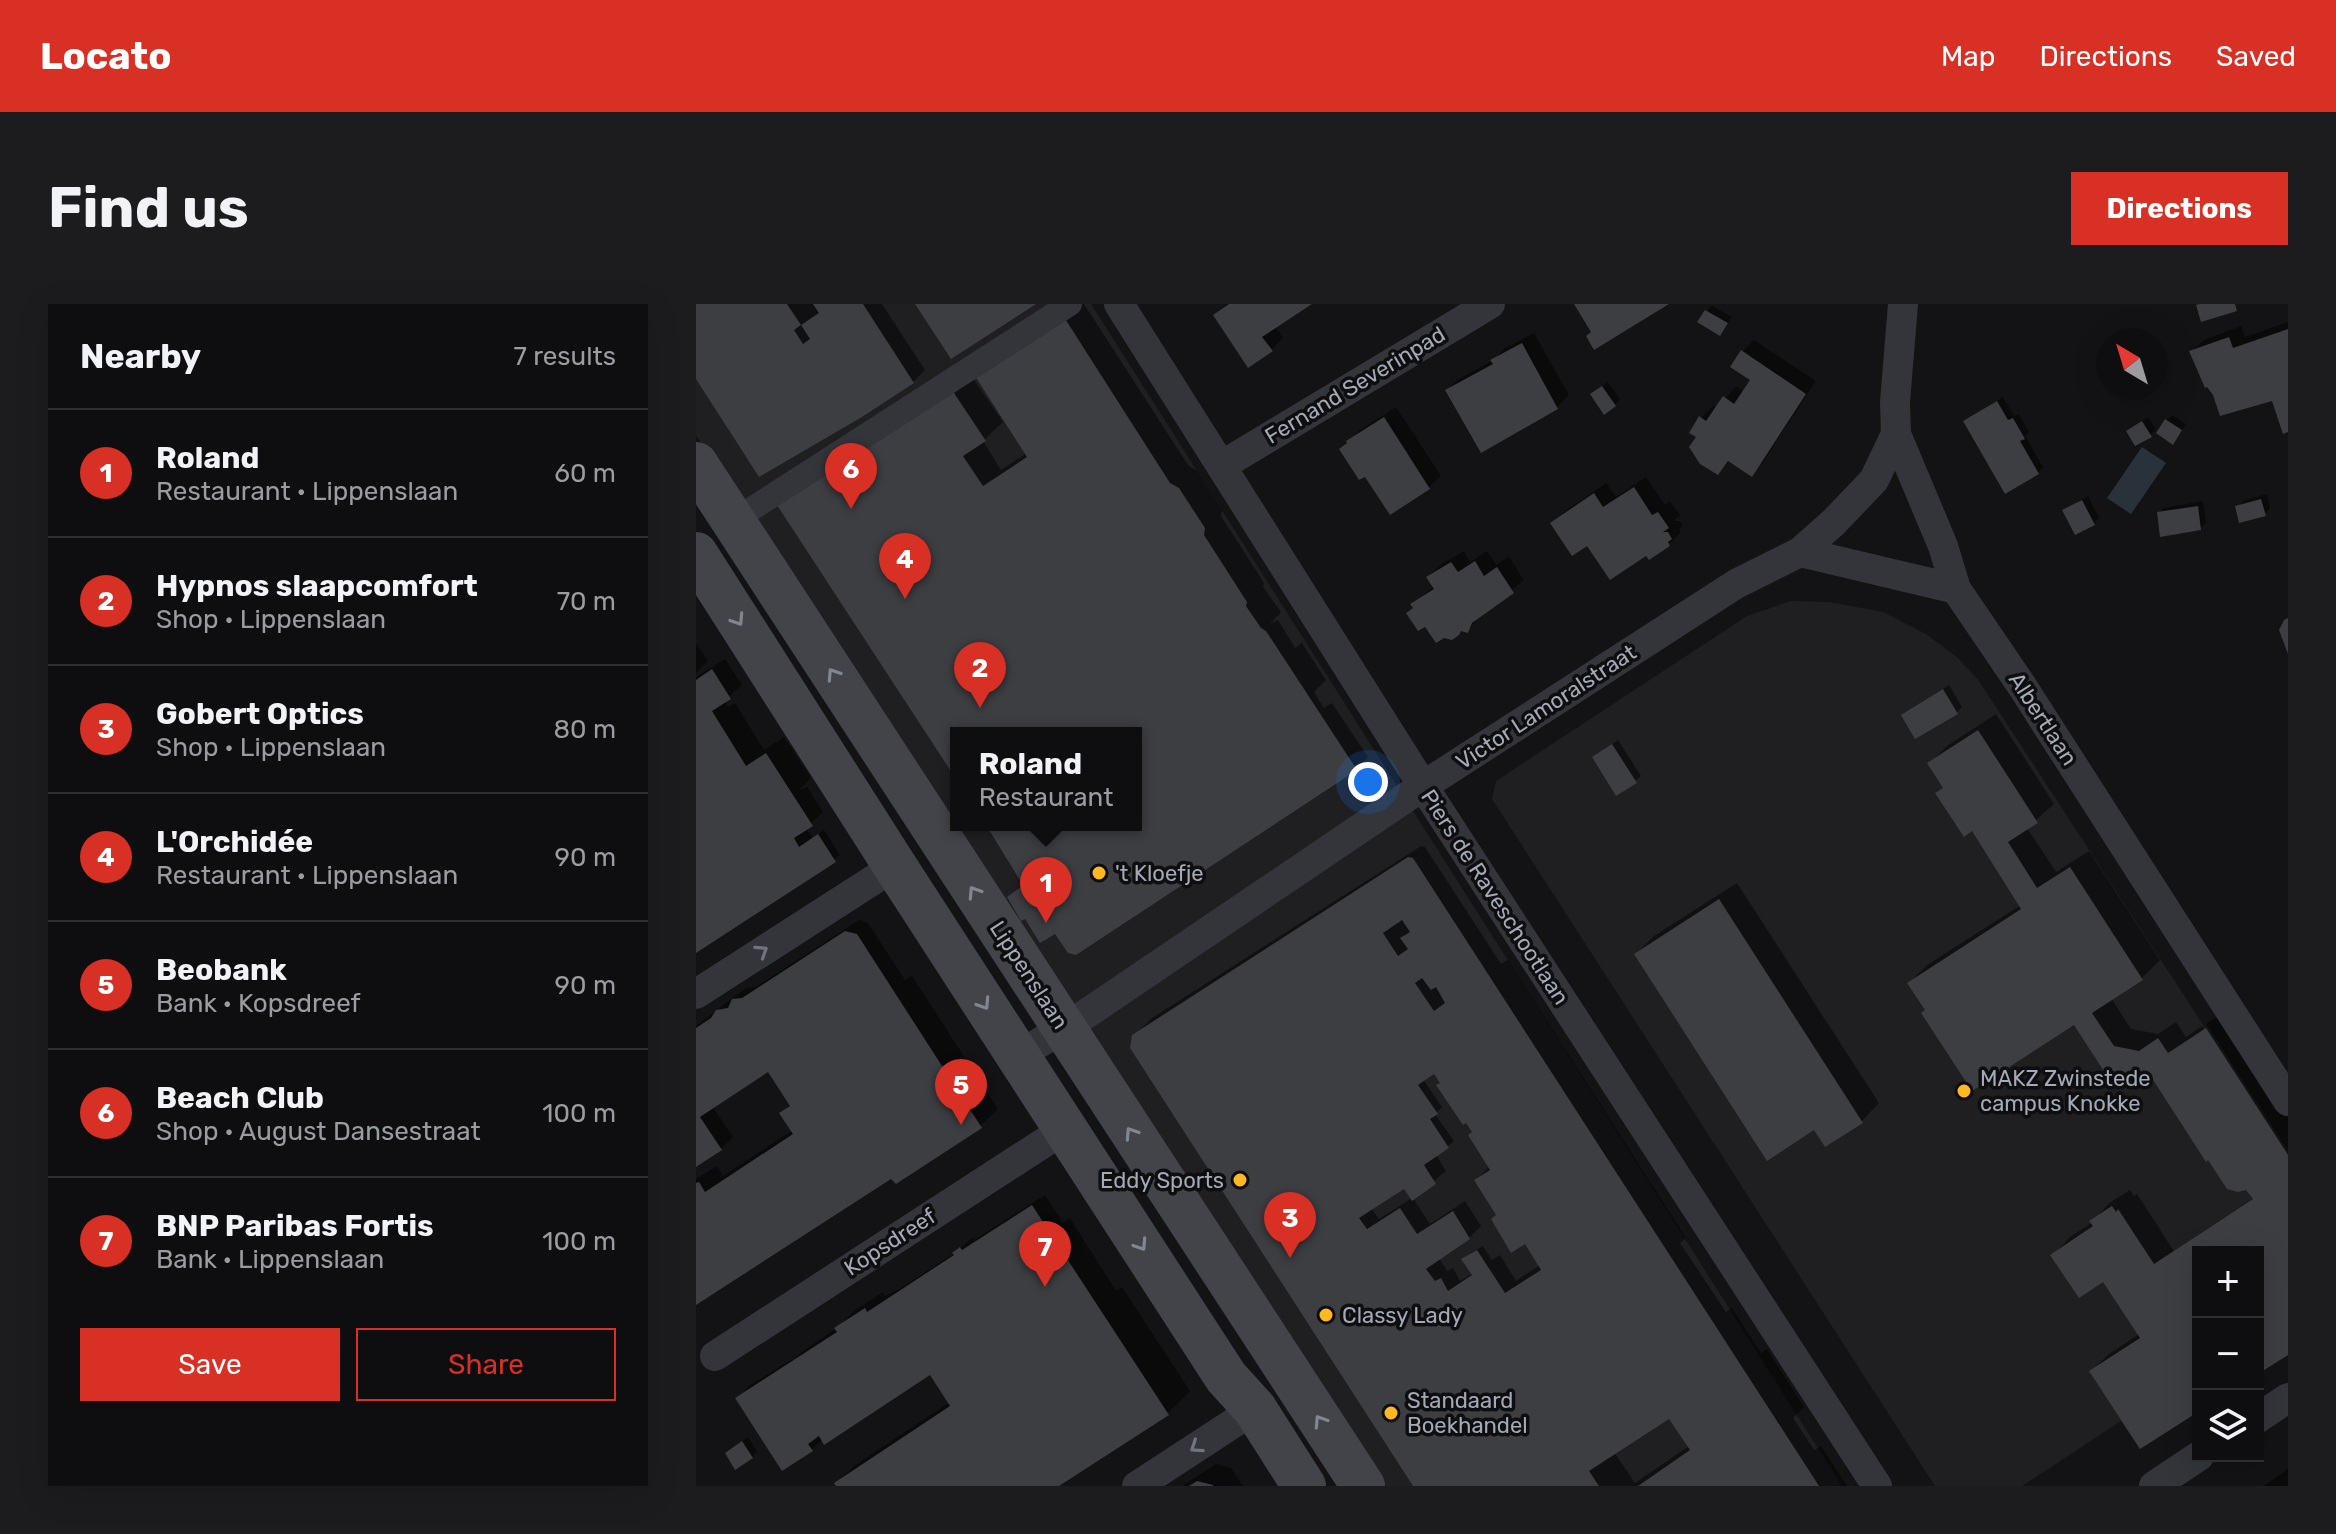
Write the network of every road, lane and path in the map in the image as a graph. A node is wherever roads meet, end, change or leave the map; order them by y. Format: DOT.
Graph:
graph roads {
  1 [pos="1070,304"];
  2 [pos="1119,304"];
  3 [pos="1490,304"];
  4 [pos="1903,304"];
  5 [pos="1896,434"];
  6 [pos="696,464"];
  7 [pos="1221,466"];
  8 [pos="733,521"];
  9 [pos="1800,552"];
  10 [pos="696,554"];
  11 [pos="1956,589"];
  12 [pos="1423,786"];
  13 [pos="895,866"];
  14 [pos="696,994"];
  15 [pos="1063,1029"];
  16 [pos="1018,1056"];
  17 [pos="2288,1101"];
  18 [pos="1065,1129"];
  19 [pos="715,1356"];
  20 [pos="2288,1398"];
  21 [pos="1255,1409"];
  22 [pos="2264,1414"];
  23 [pos="2192,1461"];
  24 [pos="1137,1486"];
  25 [pos="1304,1486"];
  26 [pos="1363,1486"];
  27 [pos="1877,1486"];
  28 [pos="2154,1486"];
  1 -- 8 [label="street"];
  2 -- 7 [label="street, Piers de Raveschootlaan"];
  3 -- 7 [label="street, Fernand Severinpad"];
  4 -- 5 [label="street, Albertlaan"];
  5 -- 9 [label="street, Victor Lamoralstraat"];
  5 -- 11 [label="street, Albertlaan"];
  6 -- 8 [label="main road, Lippenslaan"];
  7 -- 12 [label="street, Piers de Raveschootlaan"];
  15 -- 8 [label="main road, Lippenslaan, one-way"];
  9 -- 11 [label="street"];
  9 -- 12 [label="street, Victor Lamoralstraat"];
  10 -- 13 [label="main road, one-way"];
  11 -- 17 [label="street, Albertlaan"];
  12 -- 15 [label="street, Victor Lamoralstraat"];
  12 -- 27 [label="street, Piers de Raveschootlaan"];
  14 -- 13 [label="street, one-way"];
  13 -- 16 [label="main road, one-way"];
  15 -- 16 [label="street, Victor Lamoralstraat"];
  26 -- 15 [label="main road, Lippenslaan, one-way"];
  16 -- 18 [label="main road"];
  18 -- 19 [label="street, Kopsdreef"];
  18 -- 21 [label="main road, one-way"];
  20 -- 22 [label="street"];
  21 -- 24 [label="street, one-way"];
  21 -- 25 [label="main road"];
  23 -- 28 [label="street"];
}
